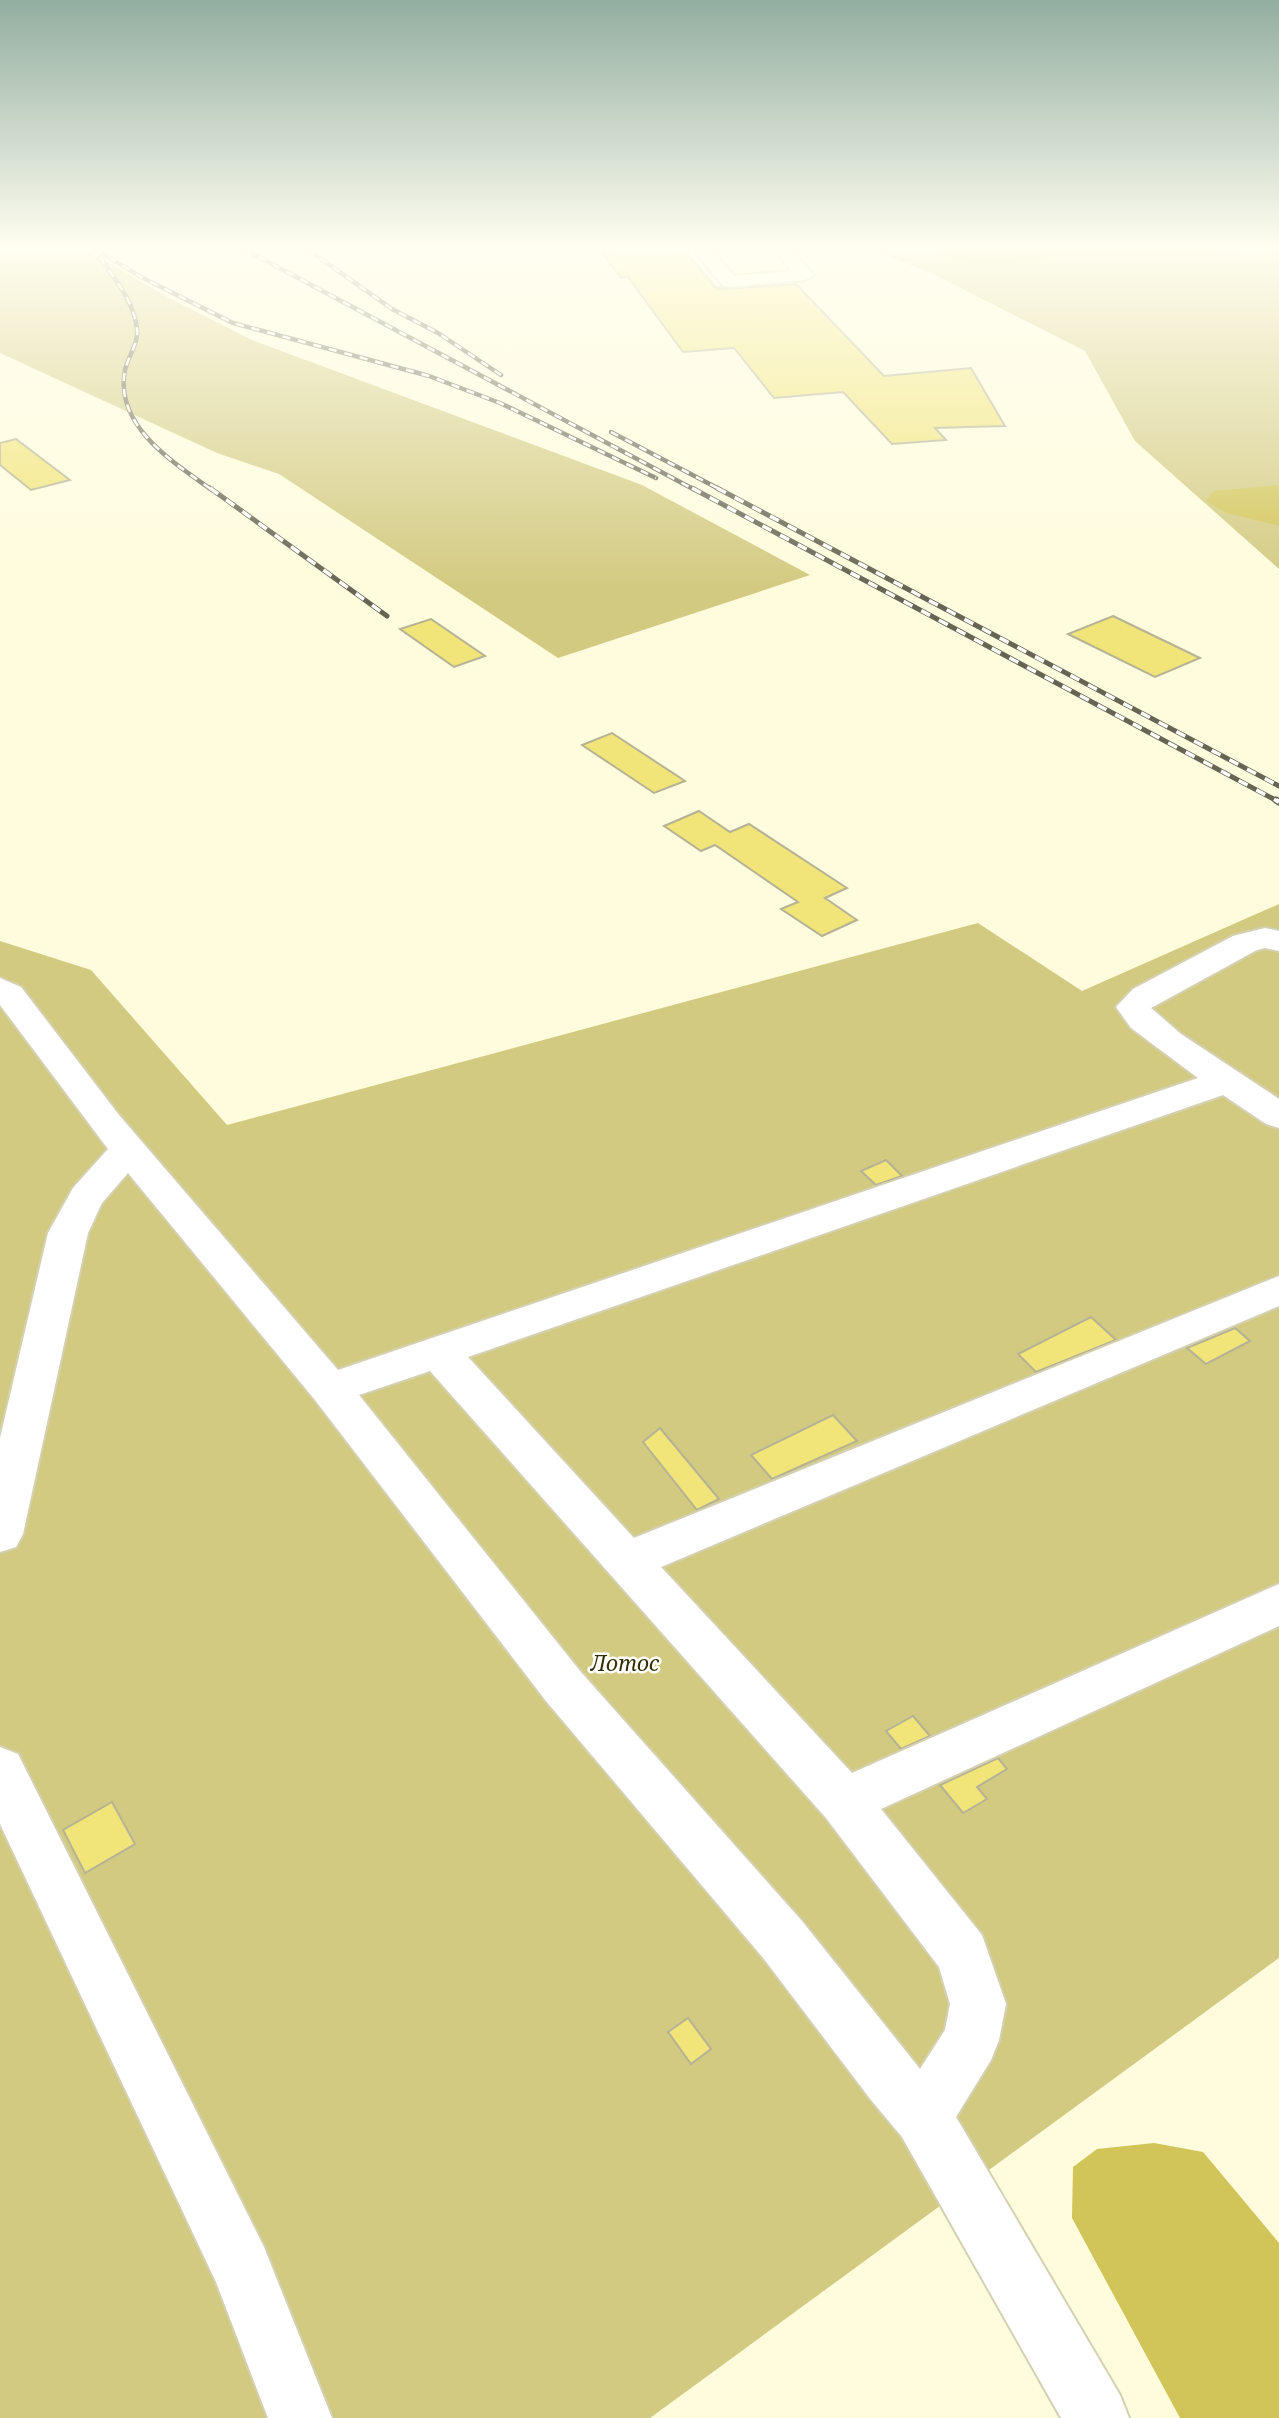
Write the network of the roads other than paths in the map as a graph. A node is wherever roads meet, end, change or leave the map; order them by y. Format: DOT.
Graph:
graph roads {
  1 [pos="1279,941"];
  2 [pos="0,988"];
  3 [pos="1229,1080"];
  4 [pos="1279,1116"];
  5 [pos="129,1151"];
  6 [pos="1279,1290"];
  7 [pos="438,1352"];
  8 [pos="330,1389"];
  9 [pos="0,1534"];
  10 [pos="627,1562"];
  11 [pos="1279,1604"];
  12 [pos="0,1770"];
  13 [pos="844,1801"];
  14 [pos="923,2116"];
  15 [pos="300,2418"];
  16 [pos="1097,2418"];
  1 -- 3 [label="lane"];
  2 -- 5 [label="lane"];
  3 -- 4 [label="lane"];
  3 -- 7 [label="lane"];
  5 -- 8 [label="lane"];
  5 -- 9 [label="lane"];
  6 -- 10 [label="lane"];
  7 -- 8 [label="lane"];
  7 -- 10 [label="lane"];
  8 -- 14 [label="lane"];
  10 -- 13 [label="lane"];
  11 -- 13 [label="lane"];
  12 -- 15 [label="lane"];
  13 -- 14 [label="lane"];
  14 -- 16 [label="lane"];
}
